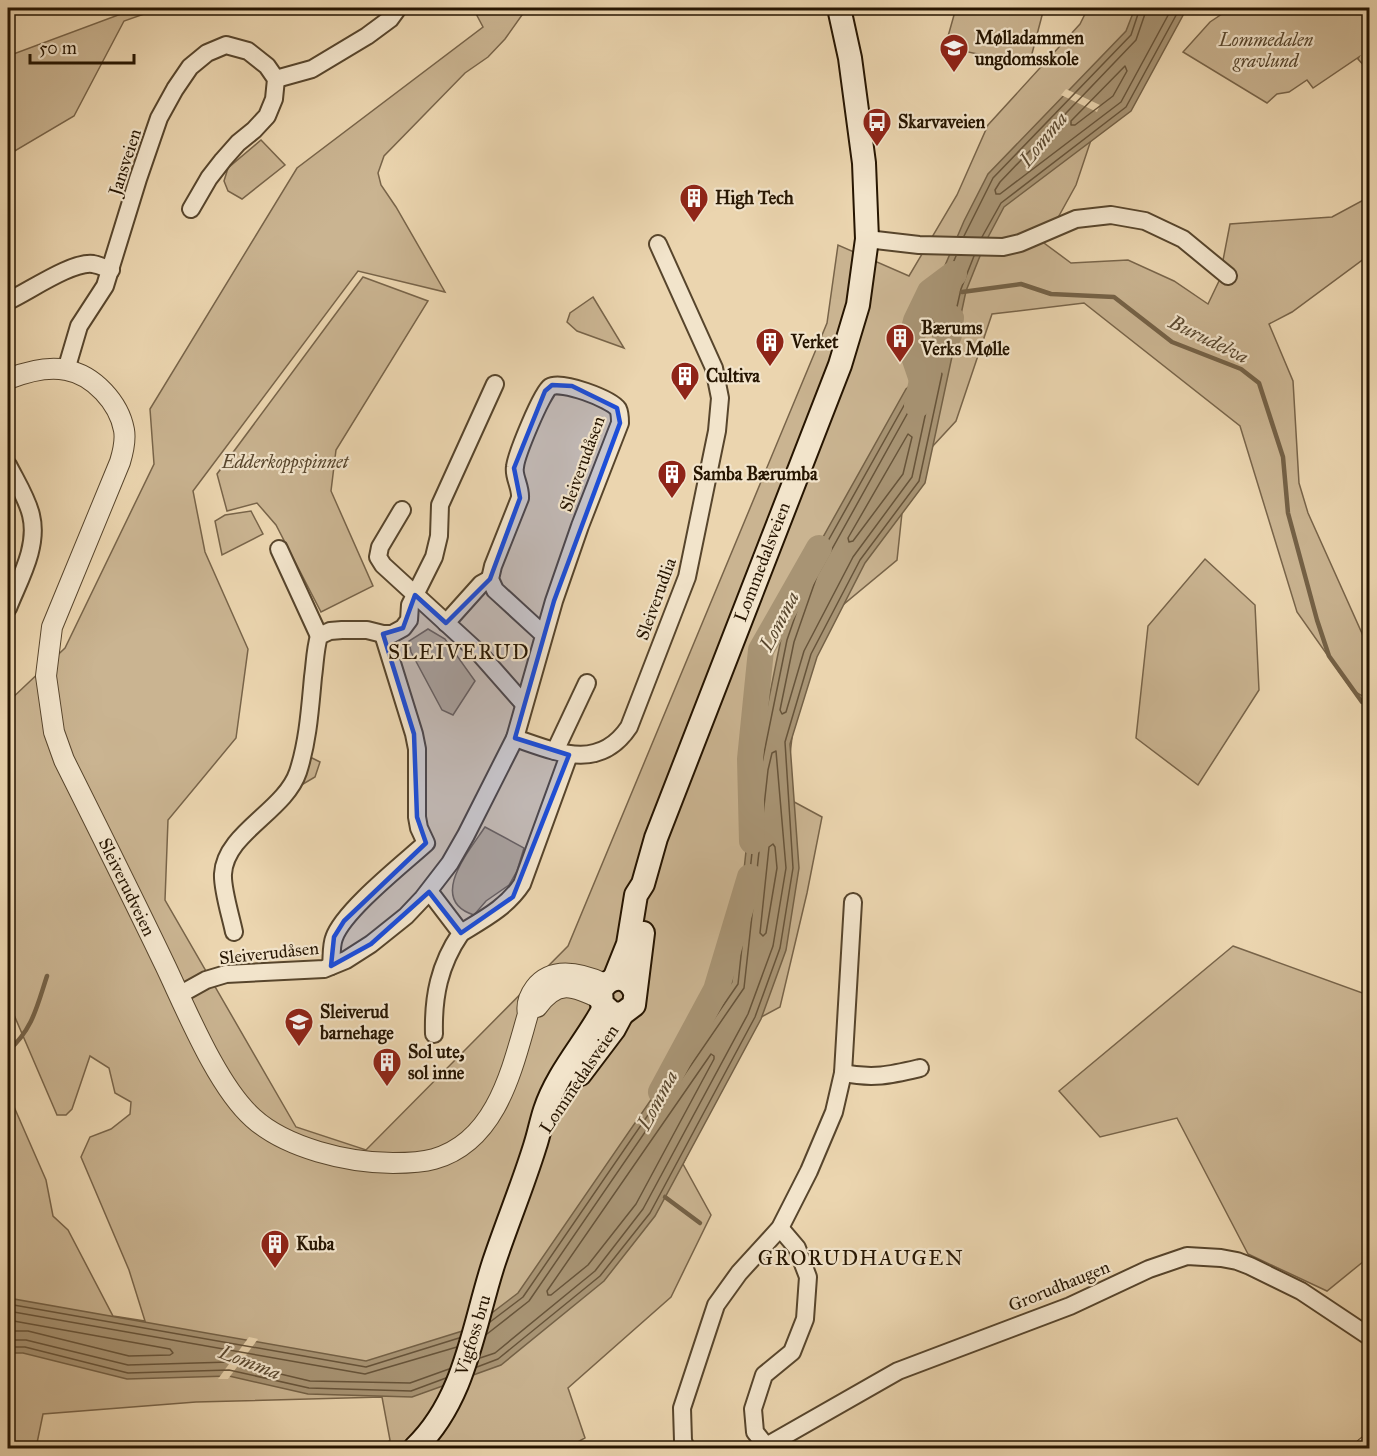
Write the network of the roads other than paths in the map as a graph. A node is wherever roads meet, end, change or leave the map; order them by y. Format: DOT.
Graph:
graph roads {
  1 [pos="398,8"];
  2 [pos="839,8"];
  3 [pos="851,8"];
  4 [pos="850,58"];
  5 [pos="276,80"];
  6 [pos="191,210"];
  7 [pos="867,239"];
  8 [pos="658,244"];
  9 [pos="111,270"];
  10 [pos="1228,276"];
  11 [pos="8,301"];
  12 [pos="66,370"];
  13 [pos="8,379"];
  14 [pos="495,384"];
  15 [pos="8,465"];
  16 [pos="402,510"];
  17 [pos="279,549"];
  18 [pos="490,579"];
  19 [pos="415,595"];
  20 [pos="8,608"];
  21 [pos="446,623"];
  22 [pos="383,634"];
  23 [pos="543,634"];
  24 [pos="319,636"];
  25 [pos="587,683"];
  26 [pos="524,704"];
  27 [pos="515,738"];
  28 [pos="562,753"];
  29 [pos="643,884"];
  30 [pos="429,891"];
  31 [pos="853,902"];
  32 [pos="234,932"];
  33 [pos="461,933"];
  34 [pos="331,966"];
  35 [pos="179,995"];
  36 [pos="609,997"];
  37 [pos="434,1034"];
  38 [pos="920,1068"];
  39 [pos="843,1073"];
  40 [pos="780,1228"];
  41 [pos="494,1262"];
  42 [pos="1370,1336"];
  43 [pos="1370,1444"];
  44 [pos="765,1448"];
  45 [pos="416,1449"];
  46 [pos="686,1449"];
  47 [pos="1365,1449"];
  1 -- 5 [label="street"];
  2 -- 4 [label="main road, Lommedalsveien"];
  3 -- 4 [label="main road, Lommedalsveien"];
  4 -- 7 [label="main road, Lommedalsveien"];
  5 -- 6 [label="street"];
  5 -- 9 [label="street, Jansveien"];
  7 -- 10 [label="street"];
  7 -- 29 [label="main road, Lommedalsveien"];
  8 -- 28 [label="street, Sleiverudlia"];
  9 -- 11 [label="street"];
  9 -- 12 [label="street, Jansveien"];
  12 -- 13 [label="street, Sleiverudveien"];
  12 -- 35 [label="street, Sleiverudveien"];
  14 -- 19 [label="street"];
  15 -- 20 [label="street"];
  16 -- 19 [label="street"];
  17 -- 24 [label="street"];
  18 -- 21 [label="street"];
  18 -- 23 [label="street"];
  18 -- 23 [label="street, Sleiverudåsen"];
  19 -- 21 [label="street"];
  19 -- 22 [label="street"];
  21 -- 26 [label="street"];
  22 -- 24 [label="street"];
  22 -- 34 [label="street, Sleiverudåsen"];
  23 -- 26 [label="street, Sleiverudåsen"];
  24 -- 32 [label="street, Sleiverudåsen"];
  25 -- 28 [label="street"];
  26 -- 27 [label="street, Sleiverudåsen"];
  27 -- 28 [label="street, Sleiverudlia"];
  27 -- 30 [label="street, Sleiverudåsen"];
  28 -- 33 [label="street"];
  29 -- 36 [label="main road, Lommedalsveien"];
  29 -- 36 [label="main road, Lommedalsveien"];
  30 -- 33 [label="street"];
  30 -- 34 [label="street, Sleiverudåsen"];
  31 -- 39 [label="street"];
  33 -- 37 [label="street"];
  34 -- 35 [label="street, Sleiverudåsen"];
  35 -- 36 [label="street, Sleiverudveien"];
  36 -- 41 [label="main road, Lommedalsveien"];
  38 -- 39 [label="street"];
  39 -- 40 [label="street"];
  40 -- 44 [label="street, Grorudhaugen"];
  40 -- 46 [label="street"];
  41 -- 45 [label="main road, Vigfoss bru"];
  42 -- 44 [label="street, Grorudhaugen"];
  43 -- 47 [label="street"];
}
